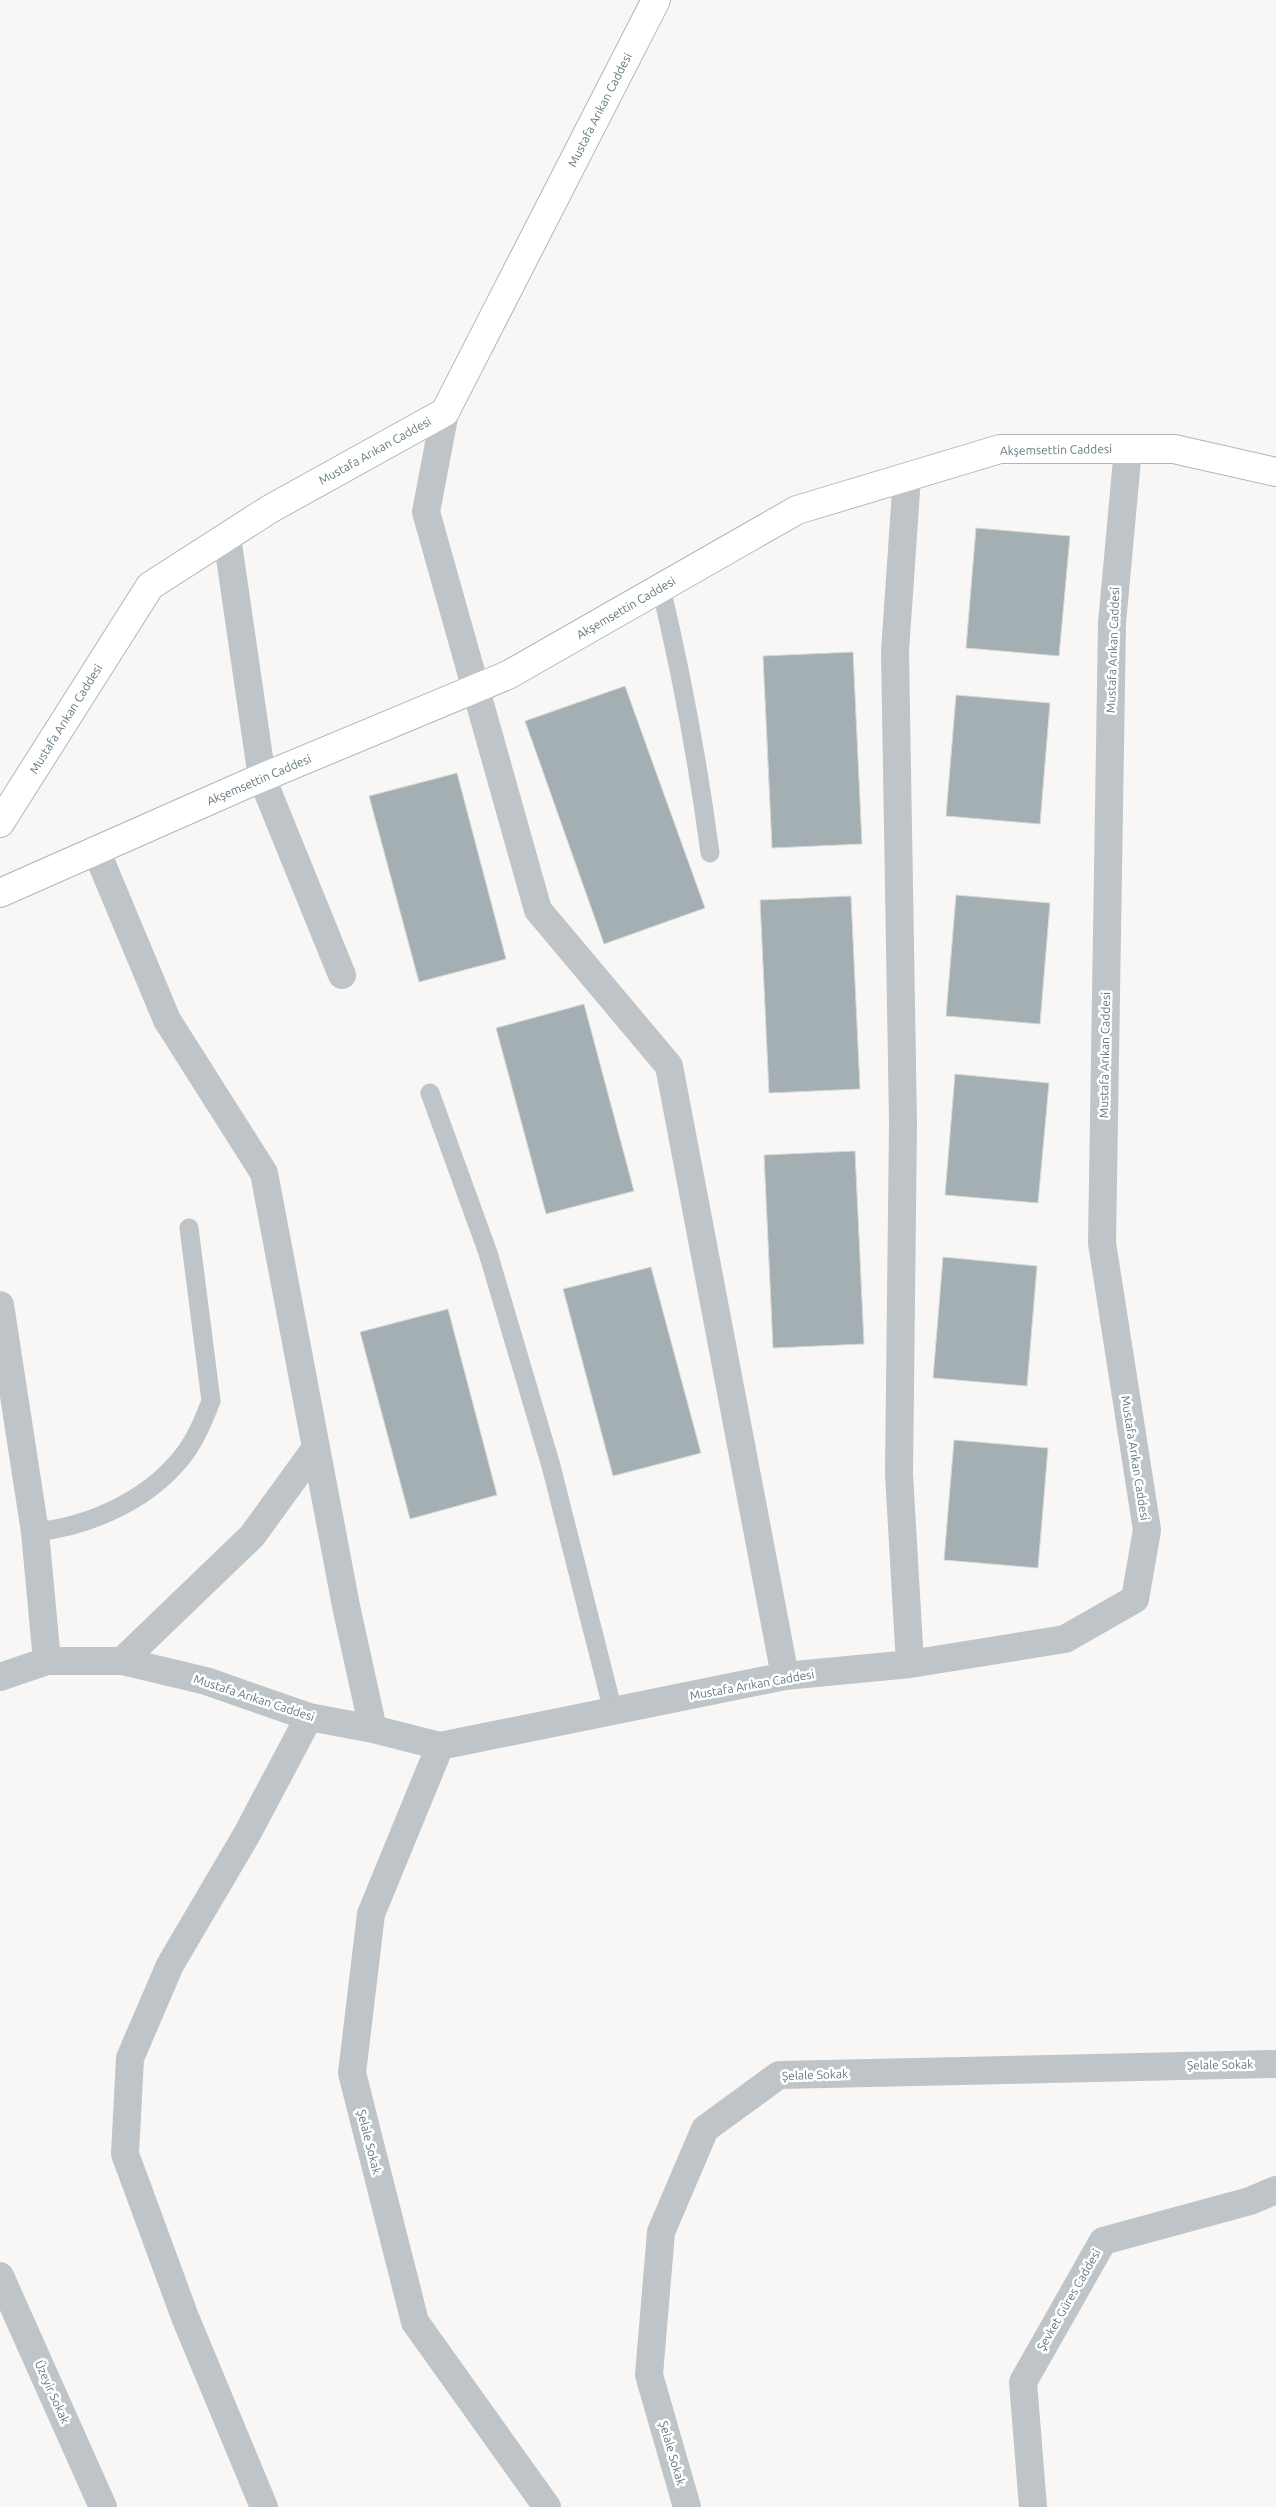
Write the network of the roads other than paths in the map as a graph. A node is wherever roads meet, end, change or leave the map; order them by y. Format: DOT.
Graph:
graph roads {
  1 [pos="656,0"];
  2 [pos="445,412"];
  3 [pos="1128,449"];
  4 [pos="1276,472"];
  5 [pos="907,477"];
  6 [pos="227,537"];
  7 [pos="661,588"];
  8 [pos="476,689"];
  9 [pos="262,778"];
  10 [pos="0,823"];
  11 [pos="96,850"];
  12 [pos="710,853"];
  13 [pos="0,893"];
  14 [pos="342,975"];
  15 [pos="430,1093"];
  16 [pos="189,1228"];
  17 [pos="0,1305"];
  18 [pos="316,1448"];
  19 [pos="35,1532"];
  20 [pos="47,1661"];
  21 [pos="122,1661"];
  22 [pos="910,1664"];
  23 [pos="785,1676"];
  24 [pos="0,1677"];
  25 [pos="612,1711"];
  26 [pos="308,1717"];
  27 [pos="373,1729"];
  28 [pos="440,1746"];
  29 [pos="1276,2064"];
  30 [pos="1276,2190"];
  31 [pos="0,2276"];
  32 [pos="103,2507"];
  33 [pos="264,2507"];
  34 [pos="547,2507"];
  35 [pos="687,2507"];
  36 [pos="1033,2507"];
  1 -- 2 [label="street, Mustafa Arıkan Caddesi"];
  2 -- 6 [label="street, Mustafa Arıkan Caddesi"];
  2 -- 8 [label="street"];
  3 -- 4 [label="street, Akşemsettin Caddesi"];
  3 -- 5 [label="street, Akşemsettin Caddesi"];
  3 -- 22 [label="street, Mustafa Arıkan Caddesi"];
  5 -- 7 [label="street, Akşemsettin Caddesi"];
  5 -- 22 [label="street"];
  6 -- 9 [label="street"];
  6 -- 10 [label="street, Mustafa Arıkan Caddesi"];
  7 -- 8 [label="street, Akşemsettin Caddesi"];
  7 -- 12 [label="lane"];
  8 -- 9 [label="street, Akşemsettin Caddesi"];
  8 -- 23 [label="street"];
  9 -- 11 [label="street, Akşemsettin Caddesi"];
  9 -- 14 [label="street"];
  11 -- 13 [label="street, Akşemsettin Caddesi"];
  11 -- 18 [label="street"];
  15 -- 25 [label="lane"];
  16 -- 19 [label="lane"];
  17 -- 19 [label="street"];
  18 -- 21 [label="street"];
  18 -- 27 [label="street"];
  19 -- 20 [label="street"];
  20 -- 21 [label="street, Mustafa Arıkan Caddesi"];
  20 -- 24 [label="street, Mustafa Arıkan Caddesi"];
  21 -- 26 [label="street, Mustafa Arıkan Caddesi"];
  22 -- 23 [label="street, Mustafa Arıkan Caddesi"];
  23 -- 25 [label="street, Mustafa Arıkan Caddesi"];
  25 -- 28 [label="street, Mustafa Arıkan Caddesi"];
  26 -- 27 [label="street, Mustafa Arıkan Caddesi"];
  26 -- 33 [label="street"];
  27 -- 28 [label="street, Mustafa Arıkan Caddesi"];
  28 -- 34 [label="street, Şelale Sokak"];
  29 -- 35 [label="street, Şelale Sokak"];
  30 -- 36 [label="street, Şevket Güres Caddesi"];
  31 -- 32 [label="street, Üzeyir Sokak"];
}
